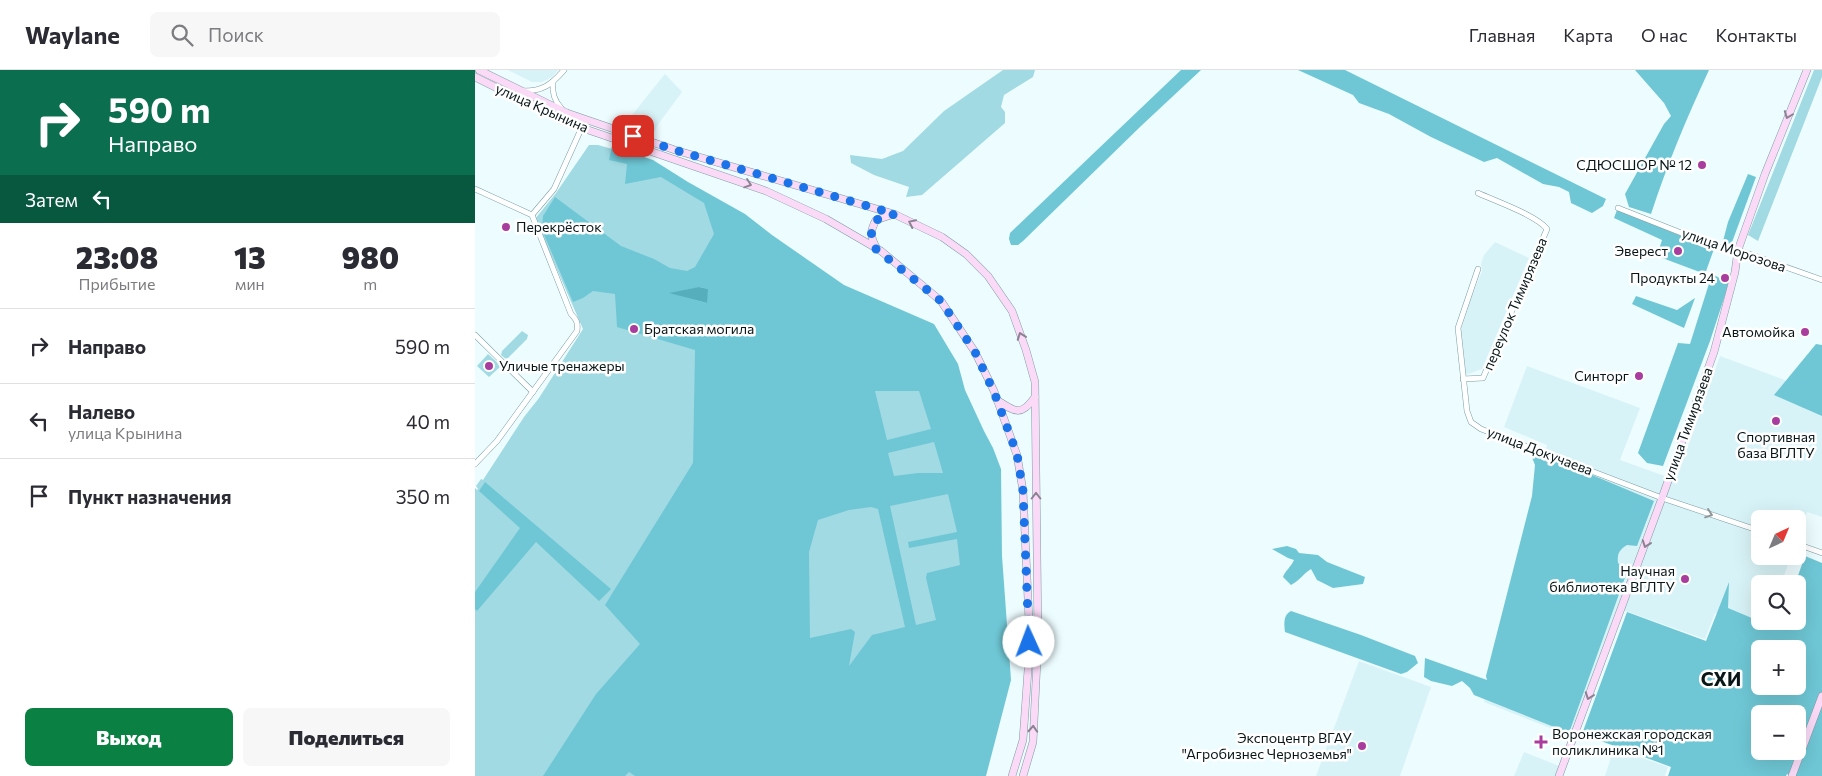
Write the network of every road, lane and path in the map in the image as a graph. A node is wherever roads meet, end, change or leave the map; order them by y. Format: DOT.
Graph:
graph roads {
  1 [pos="479,70"];
  2 [pos="564,70"];
  3 [pos="1807,70"];
  4 [pos="475,77"];
  5 [pos="553,83"];
  6 [pos="522,91"];
  7 [pos="563,110"];
  8 [pos="582,127"];
  9 [pos="475,189"];
  10 [pos="1478,193"];
  11 [pos="1618,208"];
  12 [pos="895,214"];
  13 [pos="532,215"];
  14 [pos="876,249"];
  15 [pos="1739,250"];
  16 [pos="1478,269"];
  17 [pos="1822,280"];
  18 [pos="475,335"];
  19 [pos="1463,379"];
  20 [pos="533,392"];
  21 [pos="1035,396"];
  22 [pos="997,400"];
  23 [pos="475,464"];
  24 [pos="1662,498"];
  25 [pos="1751,528"];
  26 [pos="1806,547"];
  27 [pos="1822,552"];
  28 [pos="1822,696"];
  29 [pos="1012,776"];
  30 [pos="1023,776"];
  31 [pos="1559,776"];
  32 [pos="1793,776"];
  1 -- 6 [label="main road, улица Крынина"];
  2 -- 5 [label="street"];
  3 -- 15 [label="main road, улица Тимирязева, one-way"];
  4 -- 8 [label="main road, улица Крынина"];
  5 -- 6 [label="street"];
  5 -- 7 [label="street"];
  6 -- 7 [label="main road, улица Крынина"];
  7 -- 12 [label="main road, улица Крынина"];
  8 -- 13 [label="street"];
  8 -- 14 [label="main road, улица Крынина, one-way"];
  9 -- 13 [label="street"];
  10 -- 19 [label="street, переулок Тимирязева"];
  11 -- 15 [label="street, улица Морозова"];
  12 -- 14 [label="main road"];
  21 -- 12 [label="main road, улица Крынина, one-way"];
  13 -- 20 [label="street"];
  14 -- 22 [label="main road, улица Крынина"];
  15 -- 17 [label="street, улица Морозова"];
  15 -- 24 [label="main road, улица Тимирязева"];
  16 -- 19 [label="street, улица Докучаева"];
  18 -- 20 [label="street"];
  19 -- 24 [label="street, улица Докучаева"];
  20 -- 23 [label="street"];
  21 -- 22 [label="main road"];
  30 -- 21 [label="main road, улица Крынина, one-way"];
  22 -- 29 [label="main road, улица Крынина"];
  24 -- 25 [label="street, улица Докучаева, one-way"];
  24 -- 31 [label="main road, улица Тимирязева, one-way"];
  26 -- 27 [label="street"];
  28 -- 32 [label="main road"];
}
